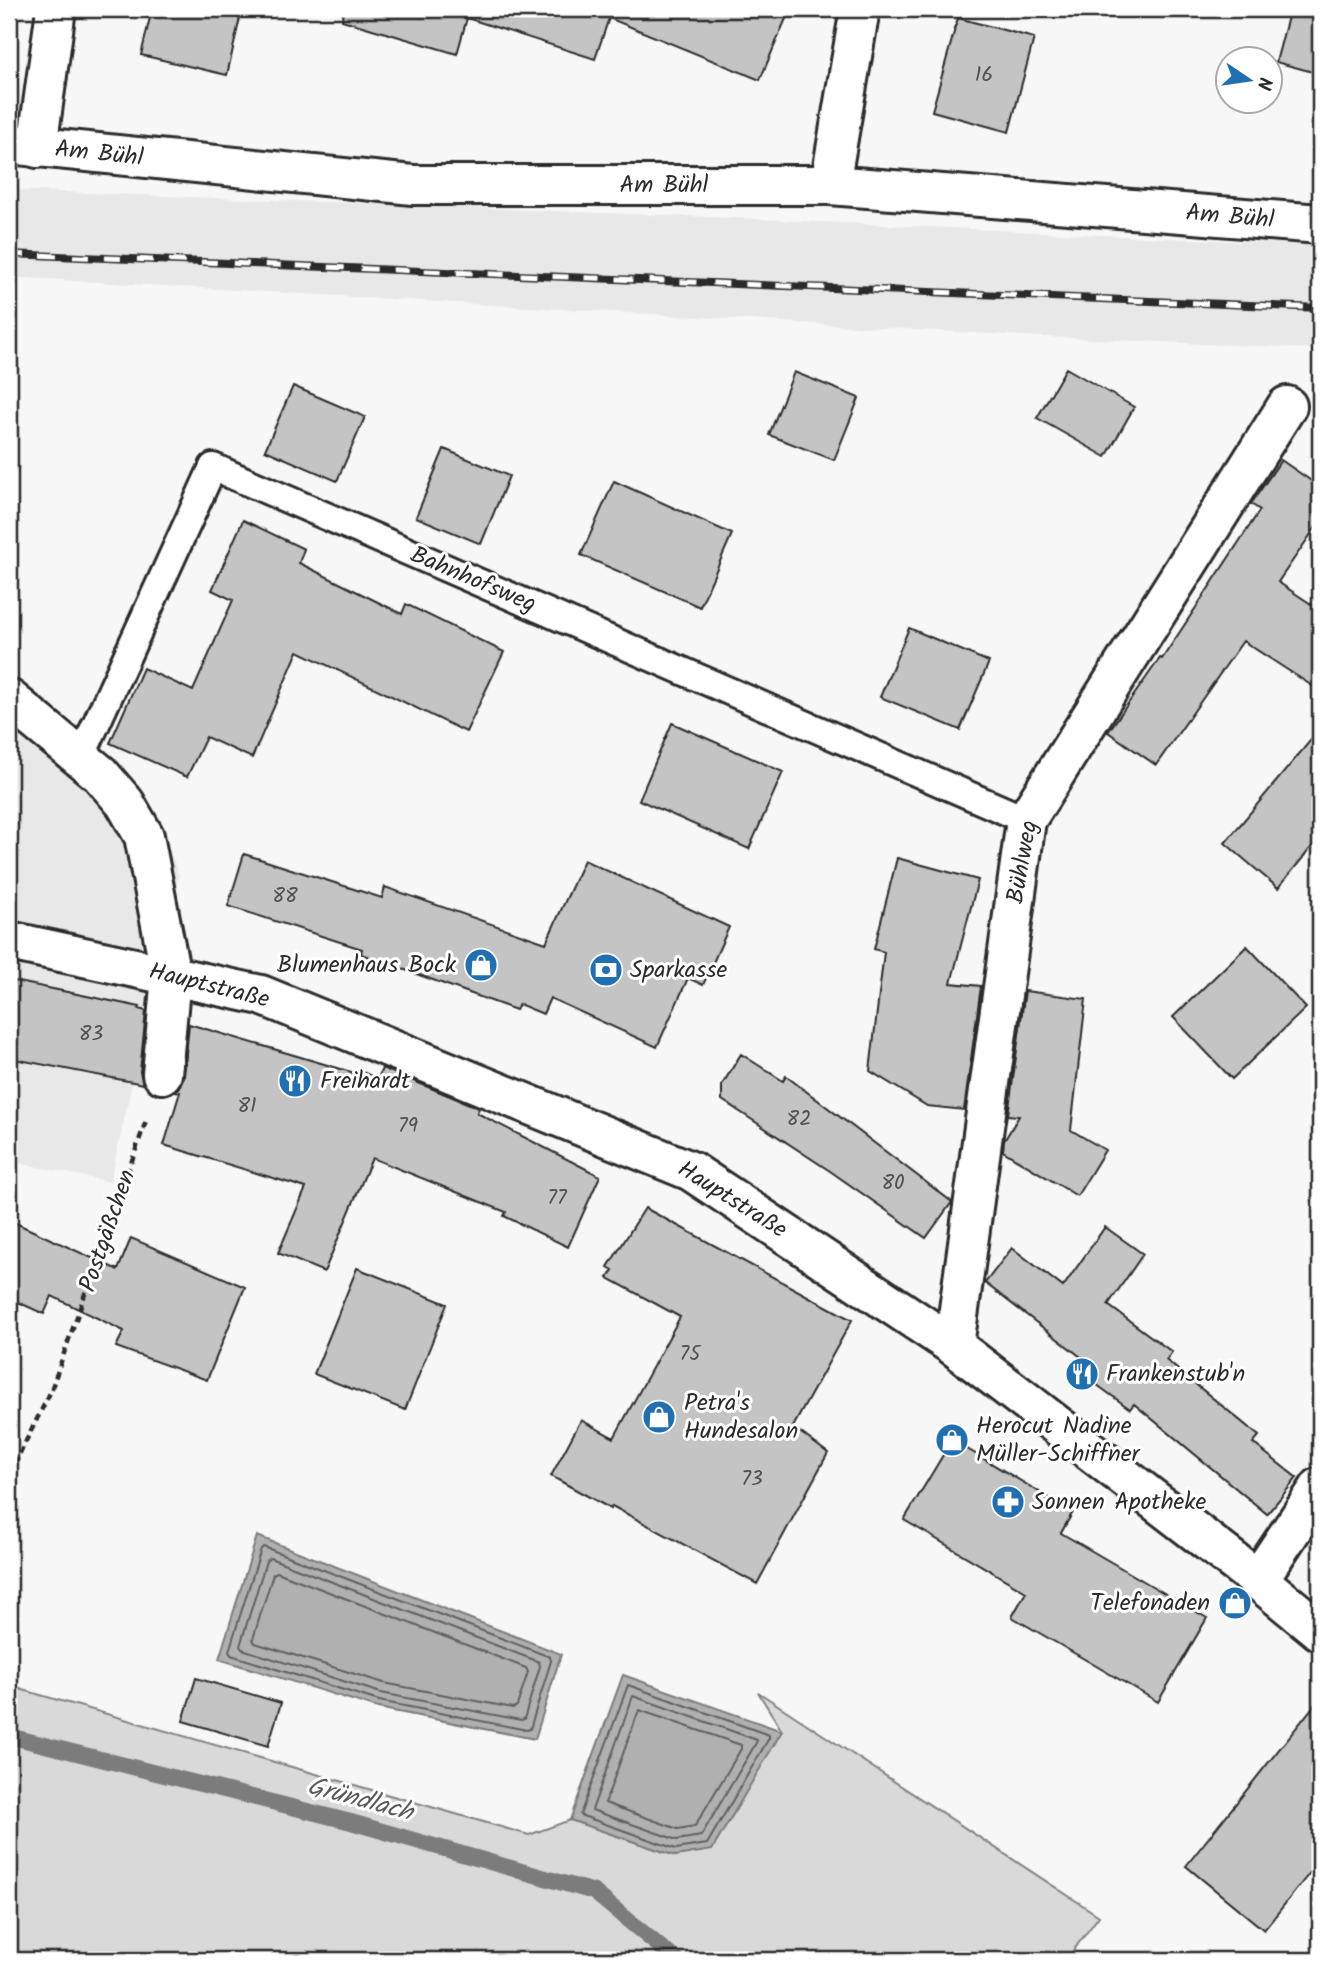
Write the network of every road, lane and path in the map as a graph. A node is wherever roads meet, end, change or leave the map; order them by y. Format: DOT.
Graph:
graph roads {
  1 [pos="56,9"];
  2 [pos="860,9"];
  3 [pos="23,146"];
  4 [pos="830,186"];
  5 [pos="1320,224"];
  6 [pos="1287,406"];
  7 [pos="9,699"];
  8 [pos="81,757"];
  9 [pos="1026,820"];
  10 [pos="9,941"];
  11 [pos="171,976"];
  12 [pos="162,1074"];
  13 [pos="954,1346"];
  14 [pos="9,1475"];
  15 [pos="1320,1487"];
  16 [pos="1258,1580"];
  17 [pos="1320,1632"];
  1 -- 3 [label="street"];
  2 -- 4 [label="street"];
  3 -- 4 [label="street, Am Bühl"];
  4 -- 5 [label="street, Am Bühl"];
  6 -- 9 [label="street, Bühlweg"];
  7 -- 8 [label="street"];
  8 -- 9 [label="lane, Bahnhofsweg"];
  8 -- 11 [label="street"];
  9 -- 13 [label="street, Bühlweg"];
  10 -- 11 [label="street, Hauptstraße"];
  11 -- 12 [label="street"];
  11 -- 13 [label="street, Hauptstraße"];
  12 -- 14 [label="path, Postgäßchen"];
  13 -- 16 [label="street, Hauptstraße"];
  15 -- 16 [label="street"];
  16 -- 17 [label="street, Hauptstraße"];
}
